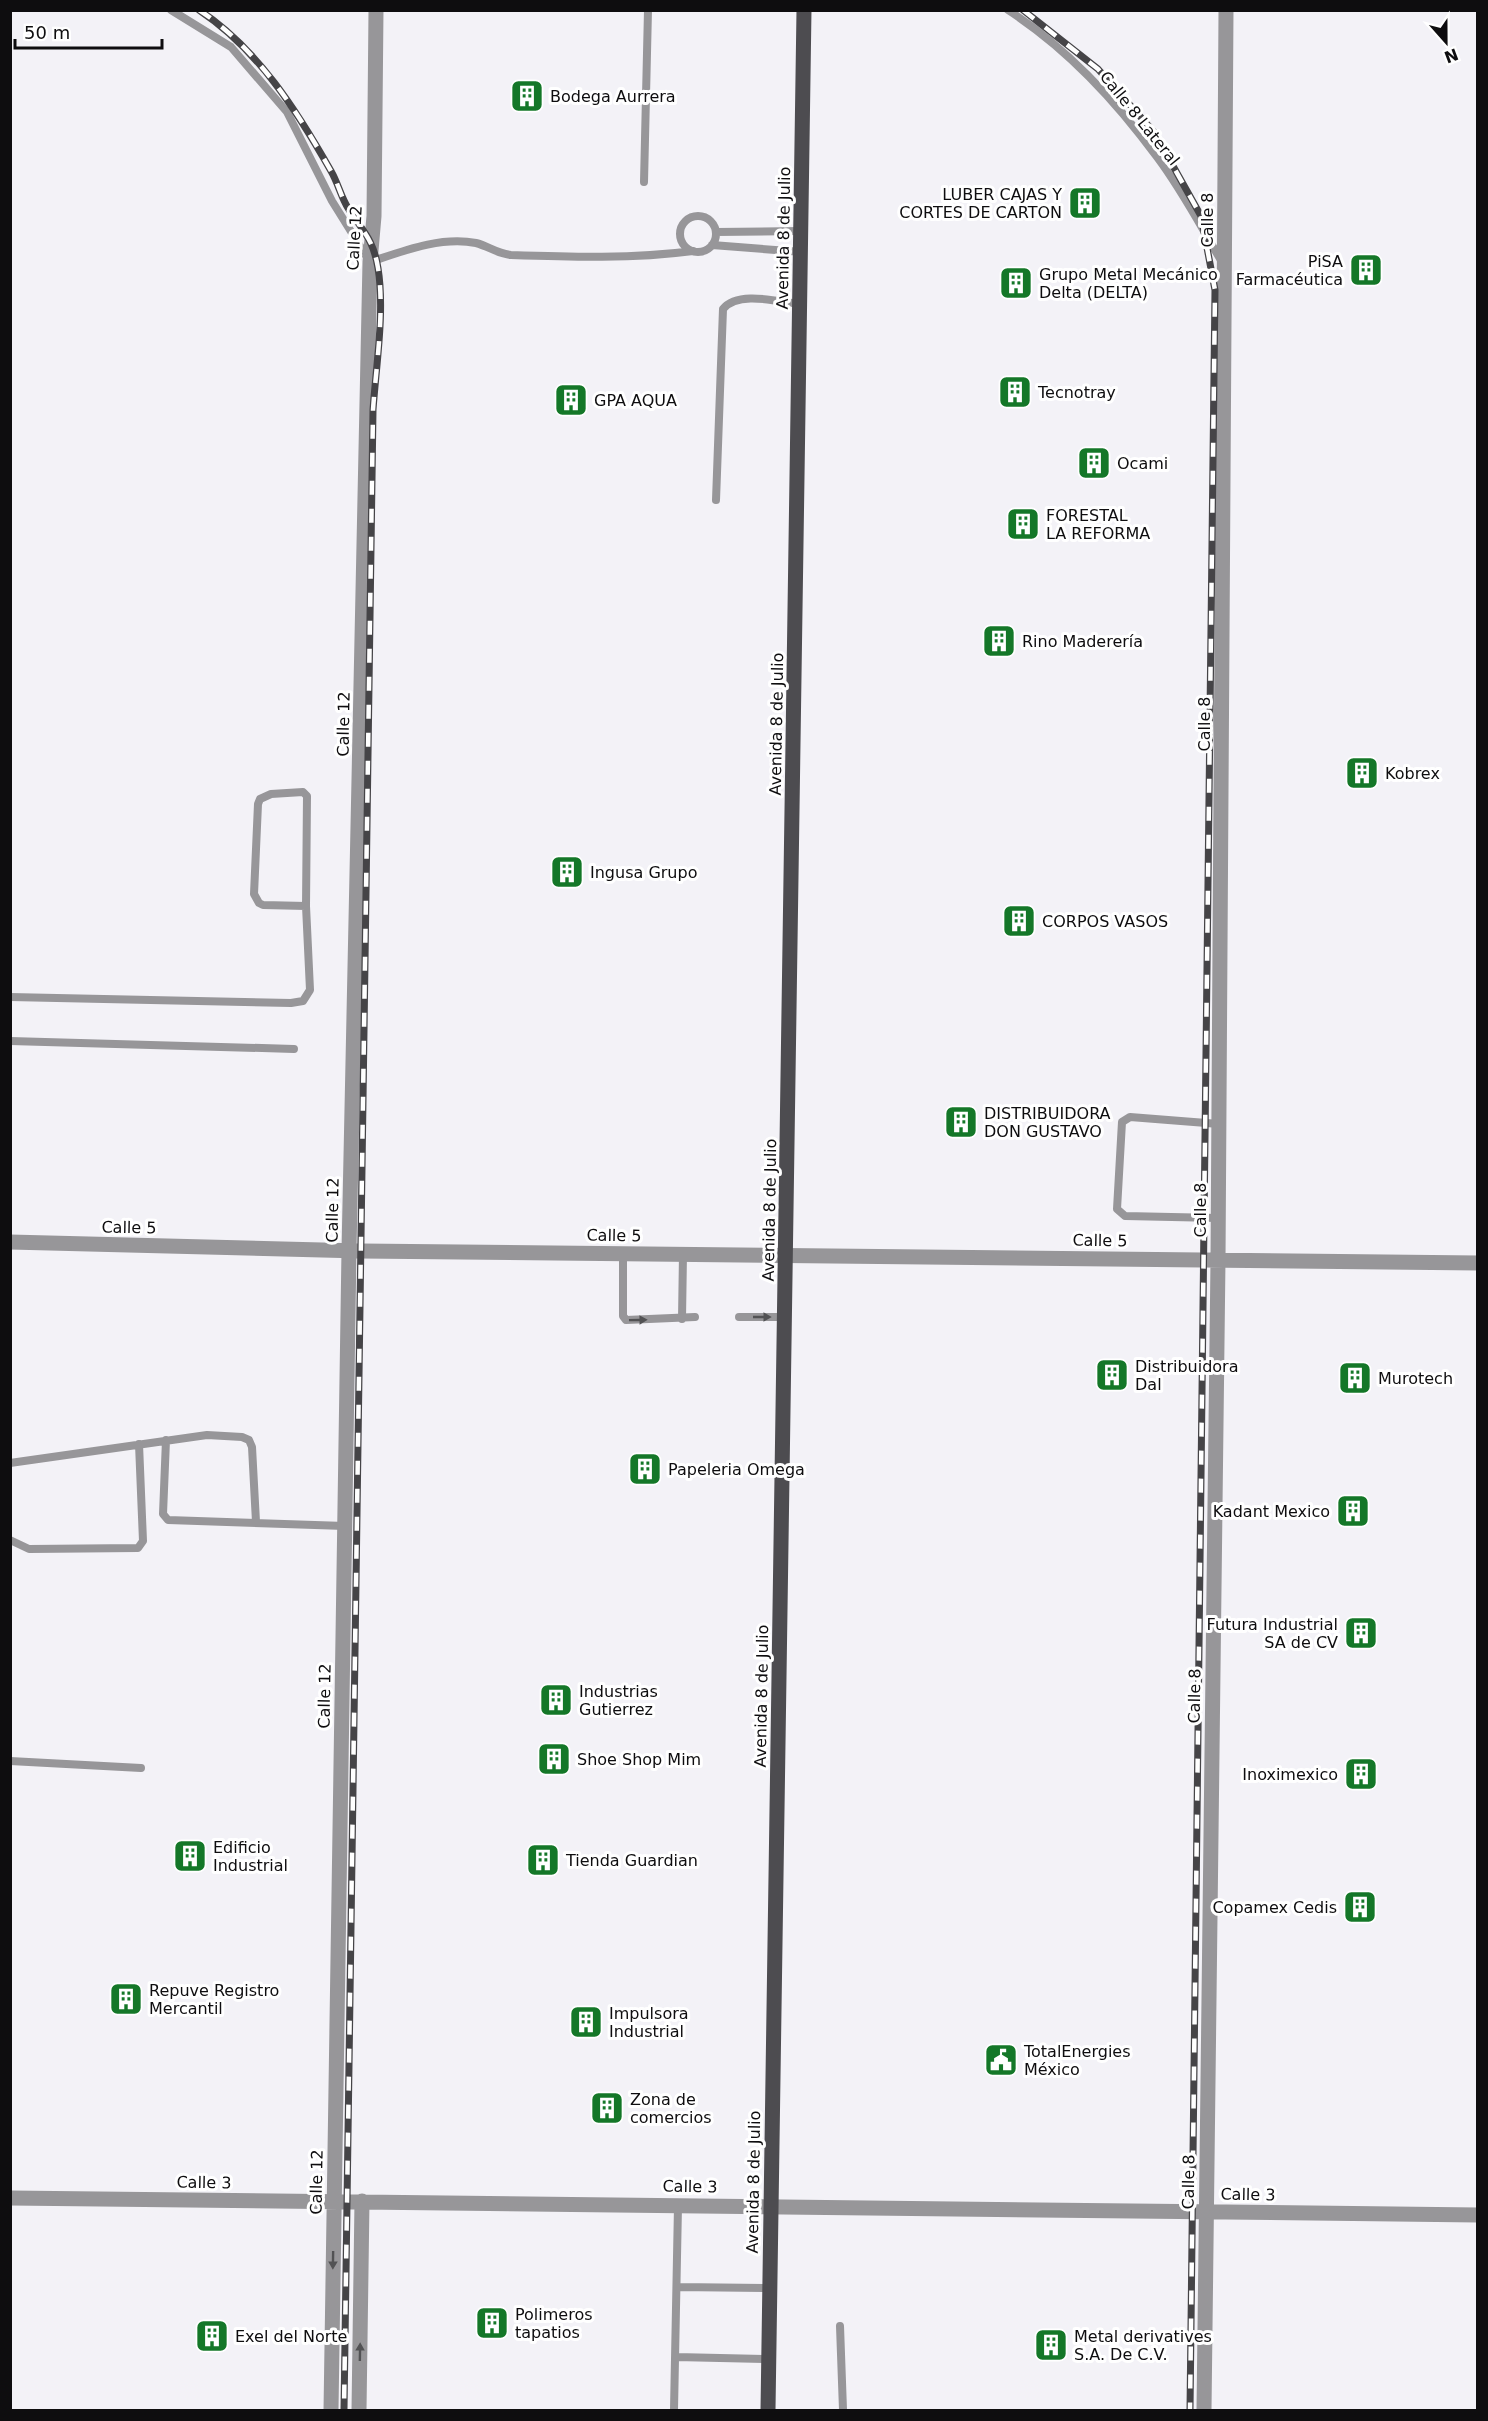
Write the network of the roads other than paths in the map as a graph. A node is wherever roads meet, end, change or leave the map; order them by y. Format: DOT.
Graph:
graph roads {
  1 [pos="171,10"];
  2 [pos="376,10"];
  3 [pos="648,10"];
  4 [pos="804,10"];
  5 [pos="1008,10"];
  6 [pos="1226,10"];
  7 [pos="644,182"];
  8 [pos="802,231"];
  9 [pos="716,232"];
  10 [pos="712,245"];
  11 [pos="693,251"];
  12 [pos="801,252"];
  13 [pos="370,262"];
  14 [pos="1225,266"];
  15 [pos="800,304"];
  16 [pos="716,500"];
  17 [pos="306,906"];
  18 [pos="10,997"];
  19 [pos="10,1041"];
  20 [pos="294,1049"];
  21 [pos="1219,1124"];
  22 [pos="1218,1218"];
  23 [pos="10,1242"];
  24 [pos="349,1250"];
  25 [pos="623,1253"];
  26 [pos="682,1254"];
  27 [pos="786,1255"];
  28 [pos="1218,1260"];
  29 [pos="1478,1263"];
  30 [pos="695,1317"];
  31 [pos="740,1317"];
  32 [pos="786,1317"];
  33 [pos="682,1319"];
  34 [pos="166,1440"];
  35 [pos="139,1444"];
  36 [pos="10,1463"];
  37 [pos="256,1522"];
  38 [pos="345,1526"];
  39 [pos="10,1540"];
  40 [pos="10,1761"];
  41 [pos="141,1768"];
  42 [pos="10,2198"];
  43 [pos="334,2201"];
  44 [pos="362,2201"];
  45 [pos="678,2204"];
  46 [pos="770,2205"];
  47 [pos="1205,2211"];
  48 [pos="1478,2215"];
  49 [pos="677,2288"];
  50 [pos="770,2288"];
  51 [pos="840,2326"];
  52 [pos="676,2357"];
  53 [pos="768,2359"];
  54 [pos="331,2410"];
  55 [pos="359,2410"];
  56 [pos="674,2410"];
  57 [pos="768,2410"];
  58 [pos="843,2410"];
  59 [pos="1204,2410"];
  1 -- 13 [label="lane"];
  2 -- 13 [label="street, Calle 12"];
  3 -- 7 [label="lane"];
  4 -- 8 [label="main road, Avenida 8 de Julio"];
  5 -- 14 [label="lane, Calle 8 Lateral"];
  6 -- 14 [label="street, Calle 8"];
  8 -- 9 [label="lane"];
  8 -- 12 [label="main road, Avenida 8 de Julio"];
  9 -- 10 [label="lane"];
  9 -- 11 [label="lane"];
  10 -- 11 [label="lane"];
  10 -- 12 [label="lane"];
  11 -- 13 [label="lane"];
  12 -- 15 [label="main road, Avenida 8 de Julio"];
  13 -- 24 [label="street, Calle 12"];
  14 -- 21 [label="street, Calle 8"];
  15 -- 16 [label="lane"];
  15 -- 27 [label="main road, Avenida 8 de Julio"];
  17 -- 17 [label="lane"];
  17 -- 18 [label="lane"];
  19 -- 20 [label="lane"];
  21 -- 22 [label="street, Calle 8"];
  21 -- 22 [label="lane"];
  22 -- 28 [label="street, Calle 8"];
  23 -- 24 [label="street, Calle 5"];
  24 -- 25 [label="street, Calle 5"];
  24 -- 38 [label="street, Calle 12"];
  25 -- 26 [label="street, Calle 5"];
  25 -- 33 [label="lane, one-way"];
  26 -- 27 [label="street, Calle 5"];
  26 -- 33 [label="lane"];
  27 -- 28 [label="street, Calle 5"];
  27 -- 32 [label="main road, Avenida 8 de Julio"];
  28 -- 29 [label="street, Calle 5"];
  28 -- 47 [label="street, Calle 8"];
  30 -- 33 [label="lane"];
  31 -- 32 [label="lane, one-way"];
  32 -- 46 [label="main road, Avenida 8 de Julio"];
  34 -- 35 [label="lane"];
  34 -- 37 [label="lane"];
  34 -- 37 [label="lane"];
  35 -- 36 [label="lane"];
  35 -- 39 [label="lane"];
  37 -- 38 [label="lane"];
  38 -- 43 [label="street, Calle 12"];
  40 -- 41 [label="lane"];
  42 -- 43 [label="street, Calle 3"];
  43 -- 44 [label="street, Calle 3"];
  43 -- 54 [label="street, Calle 12, one-way"];
  44 -- 45 [label="street, Calle 3"];
  55 -- 44 [label="street, one-way"];
  45 -- 46 [label="street, Calle 3"];
  45 -- 49 [label="lane"];
  46 -- 47 [label="street, Calle 3"];
  46 -- 50 [label="main road, Avenida 8 de Julio"];
  47 -- 48 [label="street, Calle 3"];
  47 -- 59 [label="street, Calle 8"];
  49 -- 50 [label="lane"];
  49 -- 52 [label="lane"];
  50 -- 53 [label="main road, Avenida 8 de Julio"];
  51 -- 58 [label="lane"];
  52 -- 53 [label="lane"];
  52 -- 56 [label="lane"];
  53 -- 57 [label="main road, Avenida 8 de Julio"];
}
